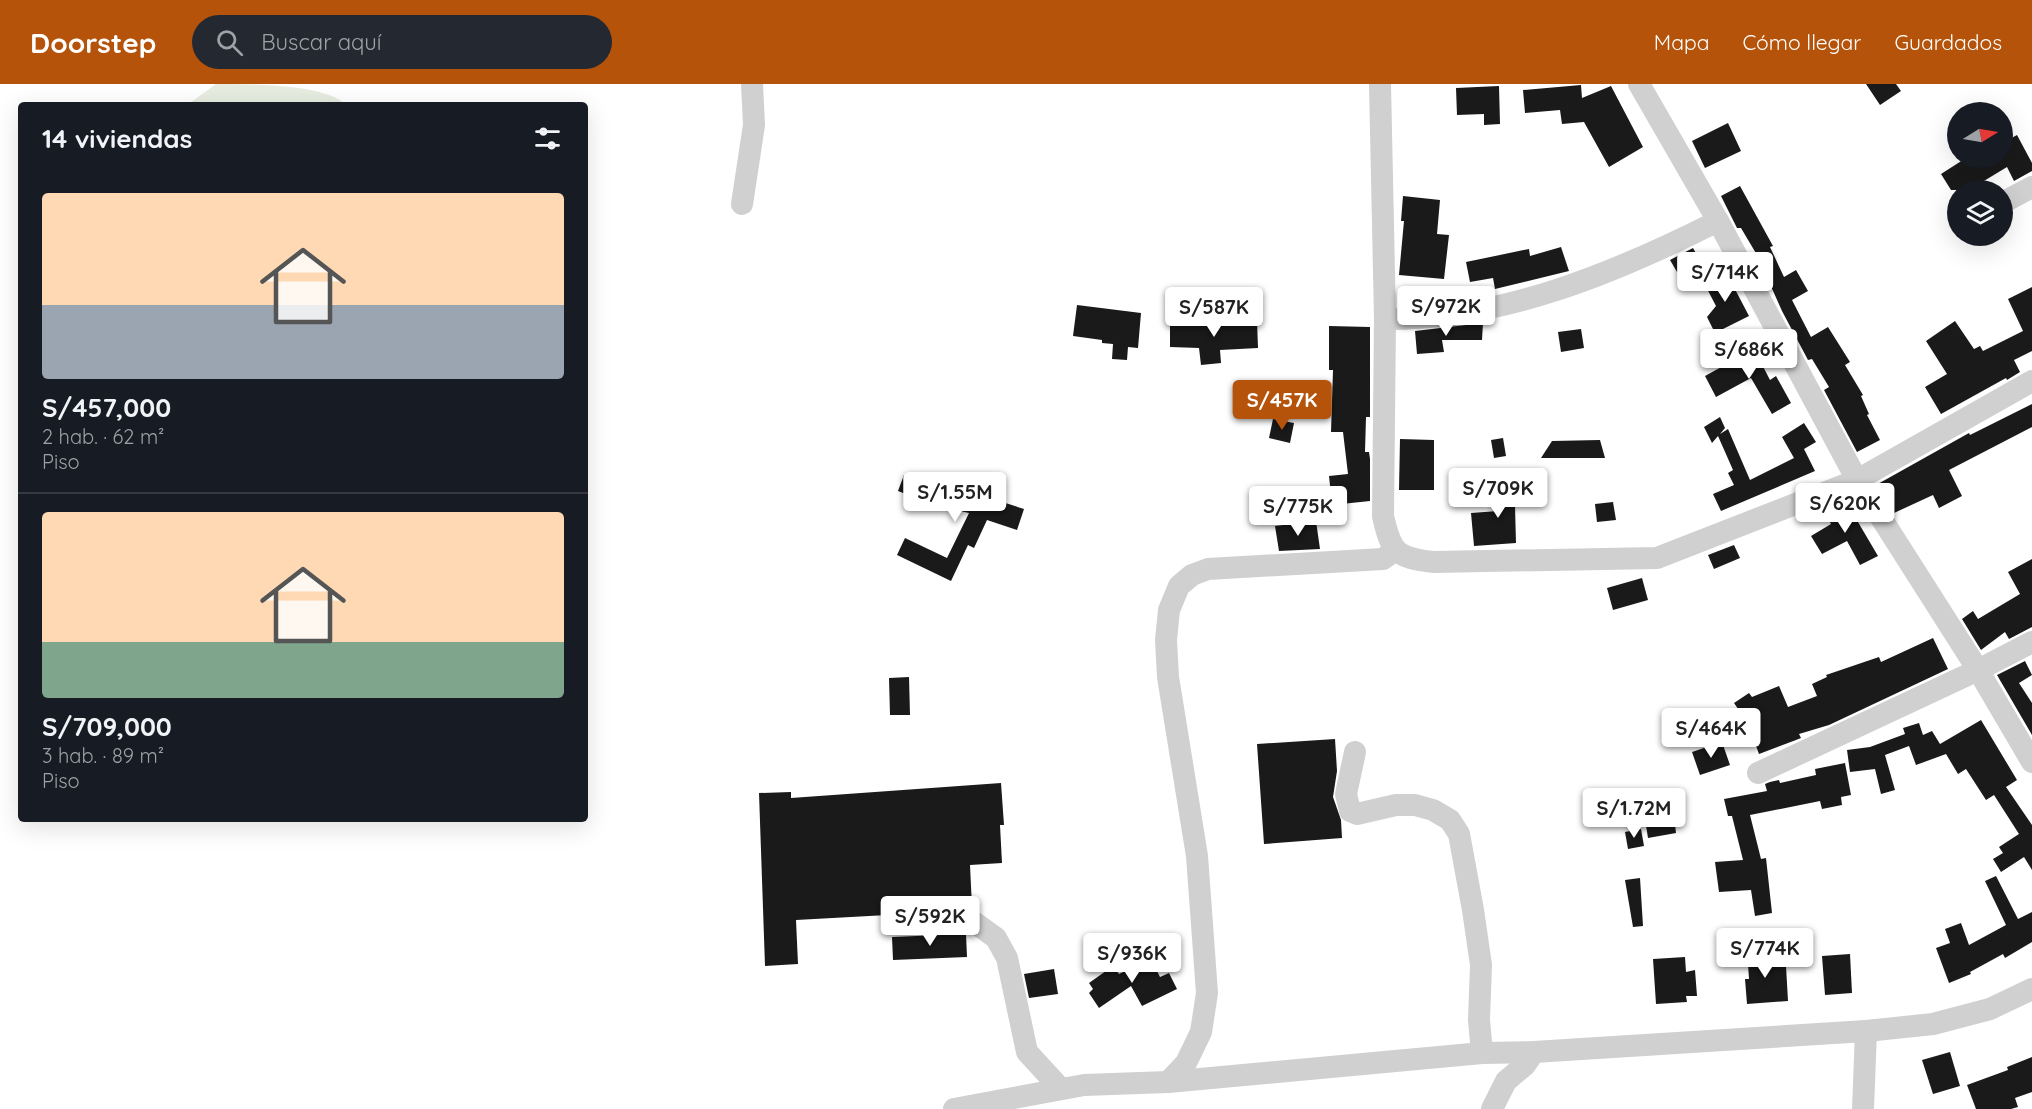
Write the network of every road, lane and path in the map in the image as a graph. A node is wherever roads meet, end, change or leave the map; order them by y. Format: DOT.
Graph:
graph roads {
  1 [pos="752,84"];
  2 [pos="1380,84"];
  3 [pos="1640,84"];
  4 [pos="2032,187"];
  5 [pos="2013,196"];
  6 [pos="742,204"];
  7 [pos="1718,221"];
  8 [pos="1385,320"];
  9 [pos="2032,381"];
  10 [pos="1857,480"];
  11 [pos="1394,551"];
  12 [pos="2032,642"];
  13 [pos="1978,670"];
  14 [pos="1355,752"];
  15 [pos="2032,762"];
  16 [pos="1758,773"];
  17 [pos="934,921"];
  18 [pos="2032,989"];
  19 [pos="1866,1031"];
  20 [pos="1534,1052"];
  21 [pos="1482,1053"];
  22 [pos="1168,1082"];
  23 [pos="1061,1089"];
  24 [pos="954,1109"];
  25 [pos="1492,1109"];
  26 [pos="1863,1109"];
  1 -- 6 [label="street"];
  2 -- 8 [label="street"];
  3 -- 7 [label="street"];
  4 -- 5 [label="street"];
  7 -- 8 [label="street"];
  7 -- 10 [label="street"];
  8 -- 11 [label="street"];
  9 -- 10 [label="street"];
  10 -- 11 [label="street"];
  10 -- 13 [label="street"];
  11 -- 22 [label="street"];
  12 -- 13 [label="street"];
  13 -- 15 [label="street"];
  13 -- 16 [label="street"];
  14 -- 21 [label="street"];
  17 -- 23 [label="street"];
  18 -- 19 [label="street"];
  19 -- 20 [label="street"];
  19 -- 26 [label="street"];
  20 -- 21 [label="street"];
  20 -- 25 [label="street"];
  21 -- 22 [label="street"];
  22 -- 23 [label="street"];
  23 -- 24 [label="street"];
}
